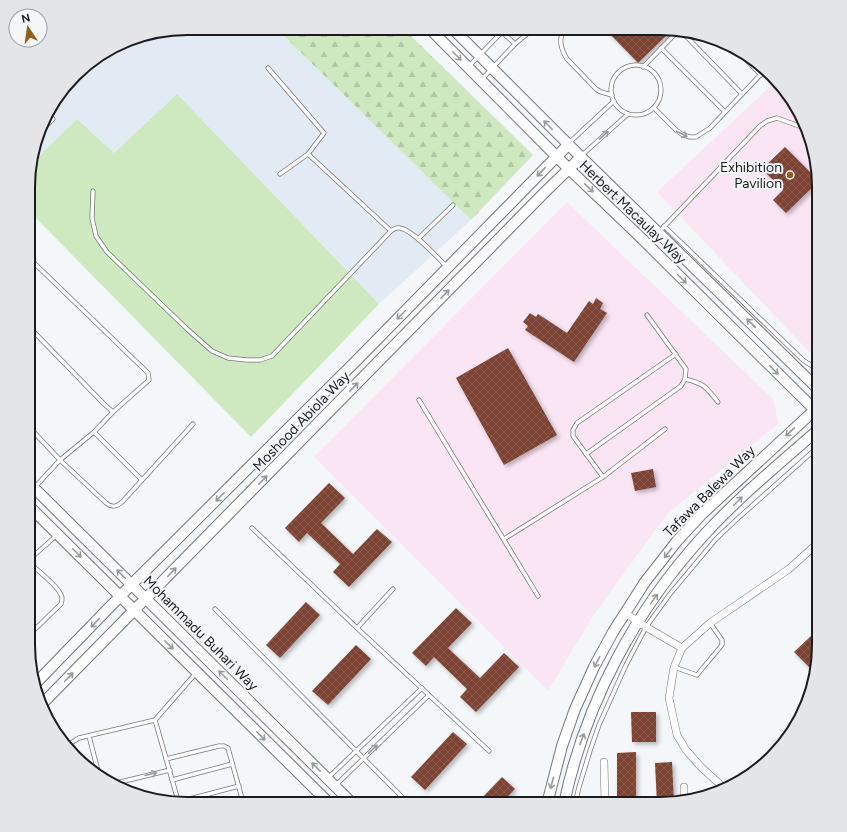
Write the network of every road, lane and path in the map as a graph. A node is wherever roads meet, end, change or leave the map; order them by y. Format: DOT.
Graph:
graph roads {
  1 [pos="436,35"];
  2 [pos="459,35"];
  3 [pos="497,35"];
  4 [pos="506,35"];
  5 [pos="526,35"];
  6 [pos="561,35"];
  7 [pos="674,35"];
  8 [pos="687,38"];
  9 [pos="515,44"];
  10 [pos="661,48"];
  11 [pos="480,55"];
  12 [pos="468,67"];
  13 [pos="643,67"];
  14 [pos="268,68"];
  15 [pos="492,68"];
  16 [pos="756,69"];
  17 [pos="761,75"];
  18 [pos="481,80"];
  19 [pos="742,94"];
  20 [pos="612,95"];
  21 [pos="614,101"];
  22 [pos="654,108"];
  23 [pos="725,112"];
  24 [pos="628,114"];
  25 [pos="53,119"];
  26 [pos="50,122"];
  27 [pos="799,126"];
  28 [pos="568,144"];
  29 [pos="308,154"];
  30 [pos="556,156"];
  31 [pos="580,157"];
  32 [pos="569,169"];
  33 [pos="280,174"];
  34 [pos="92,191"];
  35 [pos="453,205"];
  36 [pos="661,229"];
  37 [pos="391,230"];
  38 [pos="418,239"];
  39 [pos="35,264"];
  40 [pos="448,268"];
  41 [pos="647,316"];
  42 [pos="35,333"];
  43 [pos="676,354"];
  44 [pos="357,360"];
  45 [pos="812,366"];
  46 [pos="368,372"];
  47 [pos="685,379"];
  48 [pos="812,383"];
  49 [pos="419,400"];
  50 [pos="718,402"];
  51 [pos="812,405"];
  52 [pos="113,412"];
  53 [pos="812,414"];
  54 [pos="193,424"];
  55 [pos="665,429"];
  56 [pos="94,432"];
  57 [pos="35,433"];
  58 [pos="812,435"];
  59 [pos="812,452"];
  60 [pos="586,454"];
  61 [pos="60,460"];
  62 [pos="603,478"];
  63 [pos="142,480"];
  64 [pos="35,484"];
  65 [pos="35,492"];
  66 [pos="35,512"];
  67 [pos="252,528"];
  68 [pos="58,535"];
  69 [pos="504,539"];
  70 [pos="812,548"];
  71 [pos="35,555"];
  72 [pos="35,568"];
  73 [pos="132,584"];
  74 [pos="393,589"];
  75 [pos="121,596"];
  76 [pos="538,596"];
  77 [pos="146,598"];
  78 [pos="215,609"];
  79 [pos="134,610"];
  80 [pos="625,613"];
  81 [pos="710,623"];
  82 [pos="642,624"];
  83 [pos="357,628"];
  84 [pos="35,629"];
  85 [pos="682,648"];
  86 [pos="674,667"];
  87 [pos="197,672"];
  88 [pos="39,680"];
  89 [pos="422,688"];
  90 [pos="429,695"];
  91 [pos="46,700"];
  92 [pos="155,720"];
  93 [pos="89,736"];
  94 [pos="71,743"];
  95 [pos="356,751"];
  96 [pos="489,751"];
  97 [pos="364,758"];
  98 [pos="166,759"];
  99 [pos="604,762"];
  100 [pos="232,764"];
  101 [pos="97,767"];
  102 [pos="170,770"];
  103 [pos="172,780"];
  104 [pos="122,782"];
  105 [pos="331,782"];
  106 [pos="720,784"];
  107 [pos="239,786"];
  108 [pos="684,787"];
  109 [pos="684,795"];
  110 [pos="177,797"];
  111 [pos="200,797"];
  112 [pos="242,797"];
  113 [pos="323,797"];
  114 [pos="346,797"];
  115 [pos="402,797"];
  116 [pos="550,797"];
  117 [pos="566,797"];
  118 [pos="577,797"];
  119 [pos="605,797"];
  1 -- 12 [label="main road, Herbert Macaulay Way, one-way"];
  2 -- 11 [label="main road, Herbert Macaulay Way"];
  3 -- 11 [label="lane"];
  4 -- 9 [label="lane"];
  5 -- 9 [label="lane"];
  6 -- 20 [label="lane"];
  7 -- 10 [label="lane"];
  8 -- 19 [label="lane"];
  9 -- 15 [label="lane"];
  10 -- 13 [label="lane"];
  10 -- 23 [label="lane"];
  11 -- 12 [label="lane"];
  11 -- 15 [label="main road, Herbert Macaulay Way"];
  12 -- 18 [label="main road, Herbert Macaulay Way"];
  13 -- 20 [label="lane"];
  13 -- 22 [label="lane"];
  14 -- 29 [label="lane"];
  15 -- 18 [label="lane"];
  28 -- 15 [label="main road, Herbert Macaulay Way, one-way"];
  16 -- 17 [label="lane"];
  17 -- 19 [label="lane"];
  18 -- 30 [label="main road, Herbert Macaulay Way"];
  19 -- 23 [label="lane"];
  20 -- 21 [label="lane"];
  21 -- 24 [label="lane"];
  21 -- 28 [label="lane"];
  22 -- 23 [label="lane, one-way"];
  22 -- 24 [label="lane"];
  31 -- 24 [label="lane, one-way"];
  25 -- 26 [label="lane"];
  27 -- 36 [label="lane"];
  28 -- 30 [label="main road, Moshood Abiola Way"];
  28 -- 31 [label="main road, Herbert Macaulay Way"];
  29 -- 33 [label="lane"];
  29 -- 37 [label="lane"];
  30 -- 32 [label="main road, Herbert Macaulay Way"];
  30 -- 40 [label="main road, Moshood Abiola Way, one-way"];
  31 -- 32 [label="main road, Moshood Abiola Way"];
  31 -- 36 [label="main road, Herbert Macaulay Way"];
  46 -- 32 [label="main road, Moshood Abiola Way, one-way"];
  32 -- 51 [label="main road, Herbert Macaulay Way, one-way"];
  34 -- 37 [label="lane"];
  35 -- 38 [label="lane"];
  36 -- 45 [label="lane"];
  48 -- 36 [label="main road, Herbert Macaulay Way, one-way"];
  37 -- 38 [label="lane"];
  38 -- 40 [label="lane"];
  39 -- 52 [label="lane"];
  40 -- 44 [label="main road, Moshood Abiola Way, one-way"];
  41 -- 43 [label="lane"];
  42 -- 52 [label="lane"];
  43 -- 47 [label="lane"];
  43 -- 60 [label="lane"];
  44 -- 46 [label="main road"];
  44 -- 73 [label="main road, Moshood Abiola Way, one-way"];
  77 -- 46 [label="main road, Moshood Abiola Way, one-way"];
  47 -- 50 [label="lane"];
  47 -- 60 [label="lane"];
  49 -- 69 [label="lane"];
  52 -- 56 [label="lane"];
  53 -- 80 [label="main road, Tafawa Balewa Way, one-way"];
  54 -- 63 [label="lane"];
  55 -- 62 [label="lane"];
  56 -- 61 [label="lane"];
  56 -- 63 [label="lane"];
  57 -- 61 [label="lane"];
  82 -- 58 [label="main road, Tafawa Balewa Way, one-way"];
  59 -- 82 [label="lane"];
  60 -- 62 [label="lane"];
  61 -- 63 [label="lane"];
  61 -- 64 [label="lane"];
  62 -- 69 [label="lane"];
  73 -- 65 [label="main road, Mohammadu Buhari Way, one-way"];
  66 -- 68 [label="main road"];
  67 -- 83 [label="lane"];
  68 -- 71 [label="lane"];
  68 -- 75 [label="main road, one-way"];
  69 -- 76 [label="lane"];
  70 -- 81 [label="street"];
  72 -- 84 [label="lane"];
  73 -- 75 [label="main road, Moshood Abiola Way"];
  73 -- 77 [label="main road, Mohammadu Buhari Way"];
  74 -- 83 [label="lane"];
  75 -- 79 [label="main road"];
  75 -- 88 [label="main road, Moshood Abiola Way, one-way"];
  77 -- 79 [label="main road, Moshood Abiola Way"];
  105 -- 77 [label="main road, Mohammadu Buhari Way, one-way"];
  78 -- 95 [label="lane"];
  79 -- 87 [label="main road, one-way"];
  91 -- 79 [label="main road, Moshood Abiola Way, one-way"];
  80 -- 82 [label="street"];
  80 -- 116 [label="main road, Tafawa Balewa Way, one-way"];
  81 -- 85 [label="street"];
  81 -- 86 [label="lane"];
  82 -- 85 [label="street"];
  117 -- 82 [label="main road, Tafawa Balewa Way, one-way"];
  82 -- 118 [label="lane"];
  83 -- 89 [label="lane"];
  85 -- 86 [label="street"];
  86 -- 106 [label="street"];
  87 -- 92 [label="lane"];
  87 -- 113 [label="main road, one-way"];
  89 -- 90 [label="lane"];
  89 -- 95 [label="lane"];
  90 -- 96 [label="lane"];
  97 -- 90 [label="lane, one-way"];
  92 -- 93 [label="lane"];
  92 -- 98 [label="lane"];
  93 -- 94 [label="lane"];
  93 -- 101 [label="lane"];
  95 -- 97 [label="lane"];
  95 -- 105 [label="lane"];
  97 -- 105 [label="lane"];
  97 -- 115 [label="lane"];
  98 -- 100 [label="lane"];
  98 -- 102 [label="lane"];
  99 -- 119 [label="street"];
  100 -- 103 [label="lane"];
  100 -- 107 [label="lane"];
  102 -- 103 [label="lane"];
  104 -- 102 [label="lane, one-way"];
  103 -- 110 [label="lane"];
  105 -- 114 [label="main road, Mohammadu Buhari Way"];
  107 -- 111 [label="lane"];
  107 -- 112 [label="lane"];
  108 -- 109 [label="street"];
}
